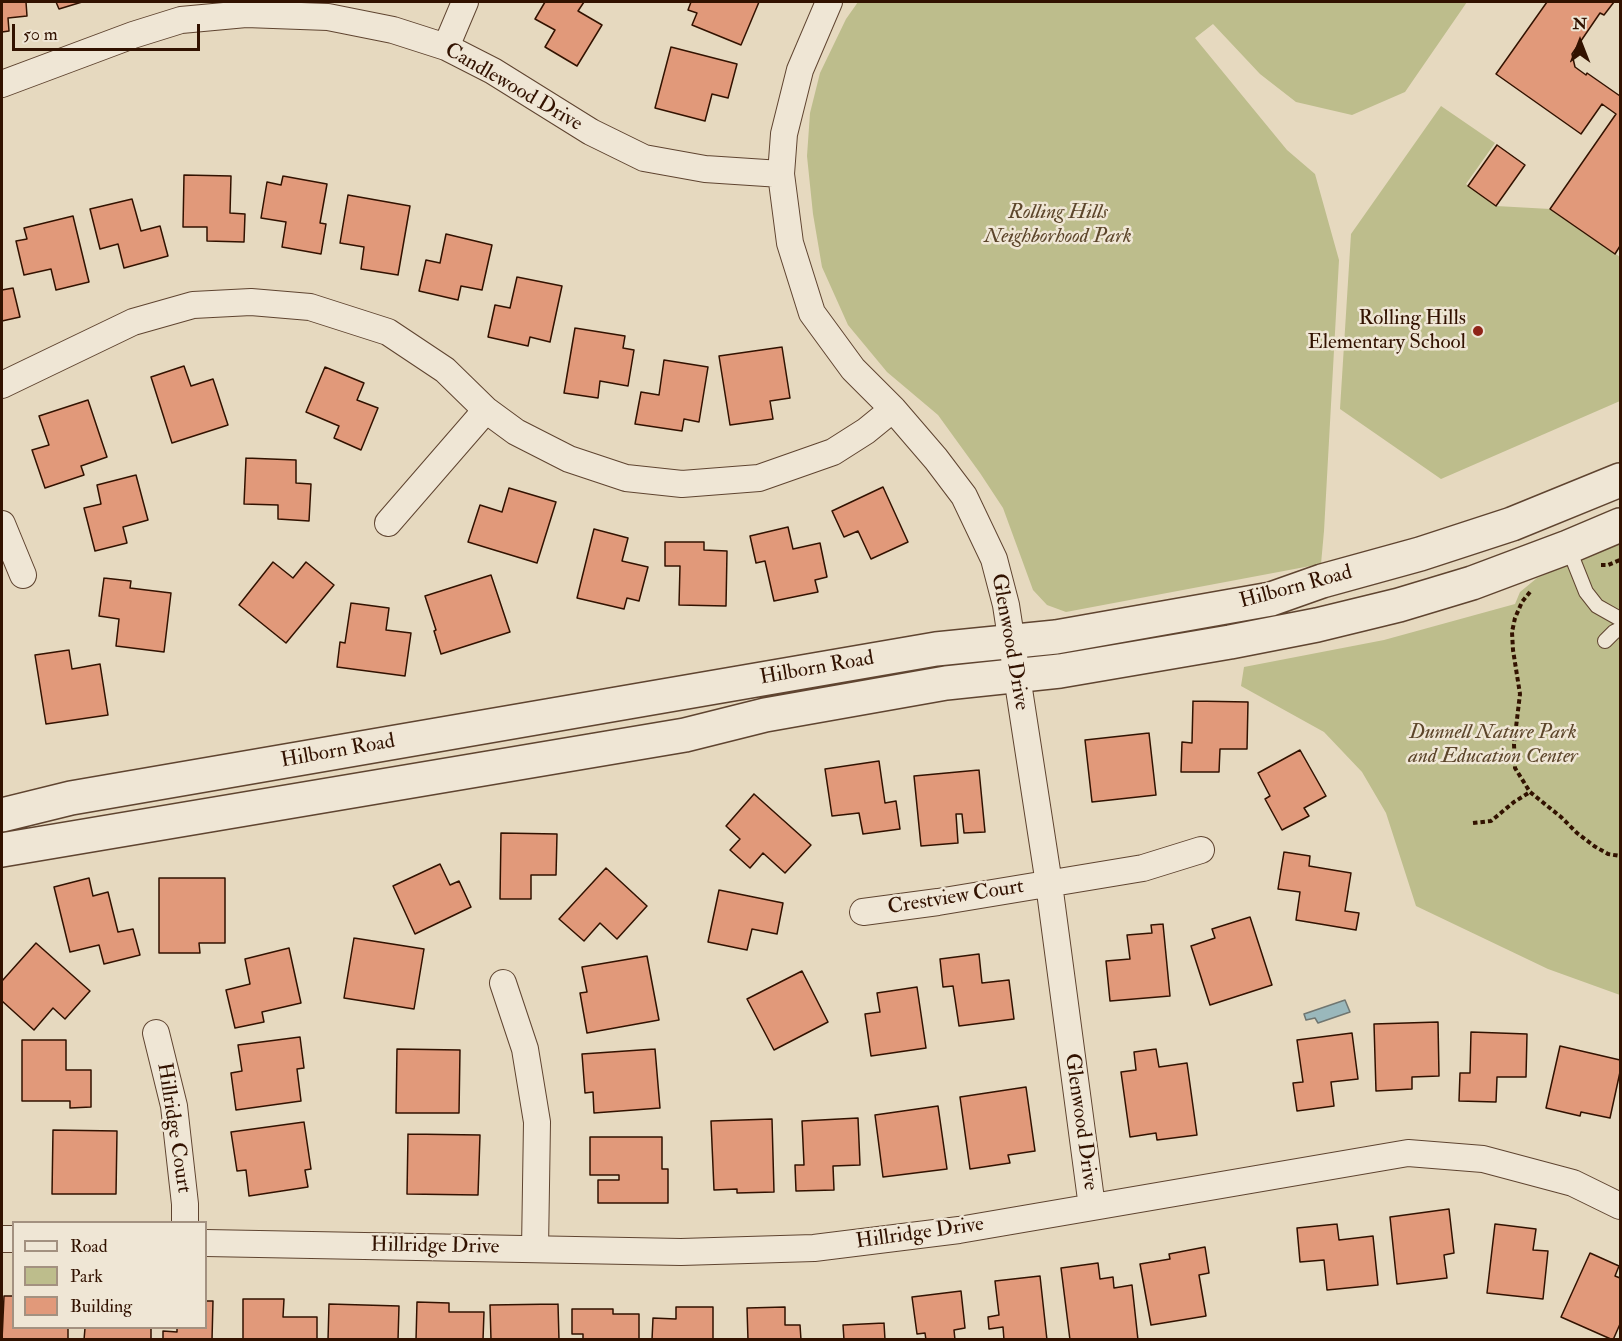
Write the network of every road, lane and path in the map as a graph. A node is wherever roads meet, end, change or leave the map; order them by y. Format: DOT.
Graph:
graph roads {
  1 [pos="465,2"];
  2 [pos="829,2"];
  3 [pos="179,11"];
  4 [pos="446,47"];
  5 [pos="2,84"];
  6 [pos="781,174"];
  7 [pos="2,385"];
  8 [pos="893,409"];
  9 [pos="486,410"];
  10 [pos="1620,480"];
  11 [pos="388,523"];
  12 [pos="2,524"];
  13 [pos="1620,525"];
  14 [pos="1568,547"];
  15 [pos="23,575"];
  16 [pos="1536,588"];
  17 [pos="1620,619"];
  18 [pos="1620,629"];
  19 [pos="1605,641"];
  20 [pos="1012,642"];
  21 [pos="1016,676"];
  22 [pos="1530,792"];
  23 [pos="2,815"];
  24 [pos="1473,823"];
  25 [pos="2,850"];
  26 [pos="1201,850"];
  27 [pos="1620,856"];
  28 [pos="1049,884"];
  29 [pos="863,912"];
  30 [pos="502,983"];
  31 [pos="156,1033"];
  32 [pos="1620,1206"];
  33 [pos="1092,1207"];
  34 [pos="185,1221"];
  35 [pos="207,1244"];
  36 [pos="535,1249"];
  1 -- 4 [label="street"];
  2 -- 6 [label="street, Glenwood Drive"];
  3 -- 4 [label="street, Candlewood Drive"];
  3 -- 5 [label="street, Candlewood Drive"];
  4 -- 6 [label="street, Candlewood Drive"];
  6 -- 8 [label="street, Glenwood Drive"];
  7 -- 9 [label="street"];
  8 -- 9 [label="street"];
  8 -- 20 [label="street, Glenwood Drive"];
  9 -- 11 [label="street"];
  10 -- 20 [label="street, Hilborn Road"];
  12 -- 15 [label="street"];
  13 -- 14 [label="street, Hilborn Road"];
  14 -- 17 [label="lane"];
  14 -- 21 [label="street, Hilborn Road"];
  16 -- 22 [label="path"];
  18 -- 19 [label="lane"];
  20 -- 21 [label="street, Glenwood Drive"];
  20 -- 23 [label="street, Hilborn Road"];
  21 -- 25 [label="street, Hilborn Road"];
  21 -- 28 [label="street, Glenwood Drive"];
  22 -- 24 [label="path"];
  22 -- 27 [label="path"];
  26 -- 28 [label="street, Crestview Court"];
  28 -- 29 [label="street, Crestview Court"];
  28 -- 33 [label="street, Glenwood Drive"];
  30 -- 36 [label="street"];
  31 -- 34 [label="street, Hillridge Court"];
  32 -- 33 [label="street, Hillridge Drive"];
  33 -- 36 [label="street, Hillridge Drive"];
  35 -- 36 [label="street, Hillridge Drive"];
}
